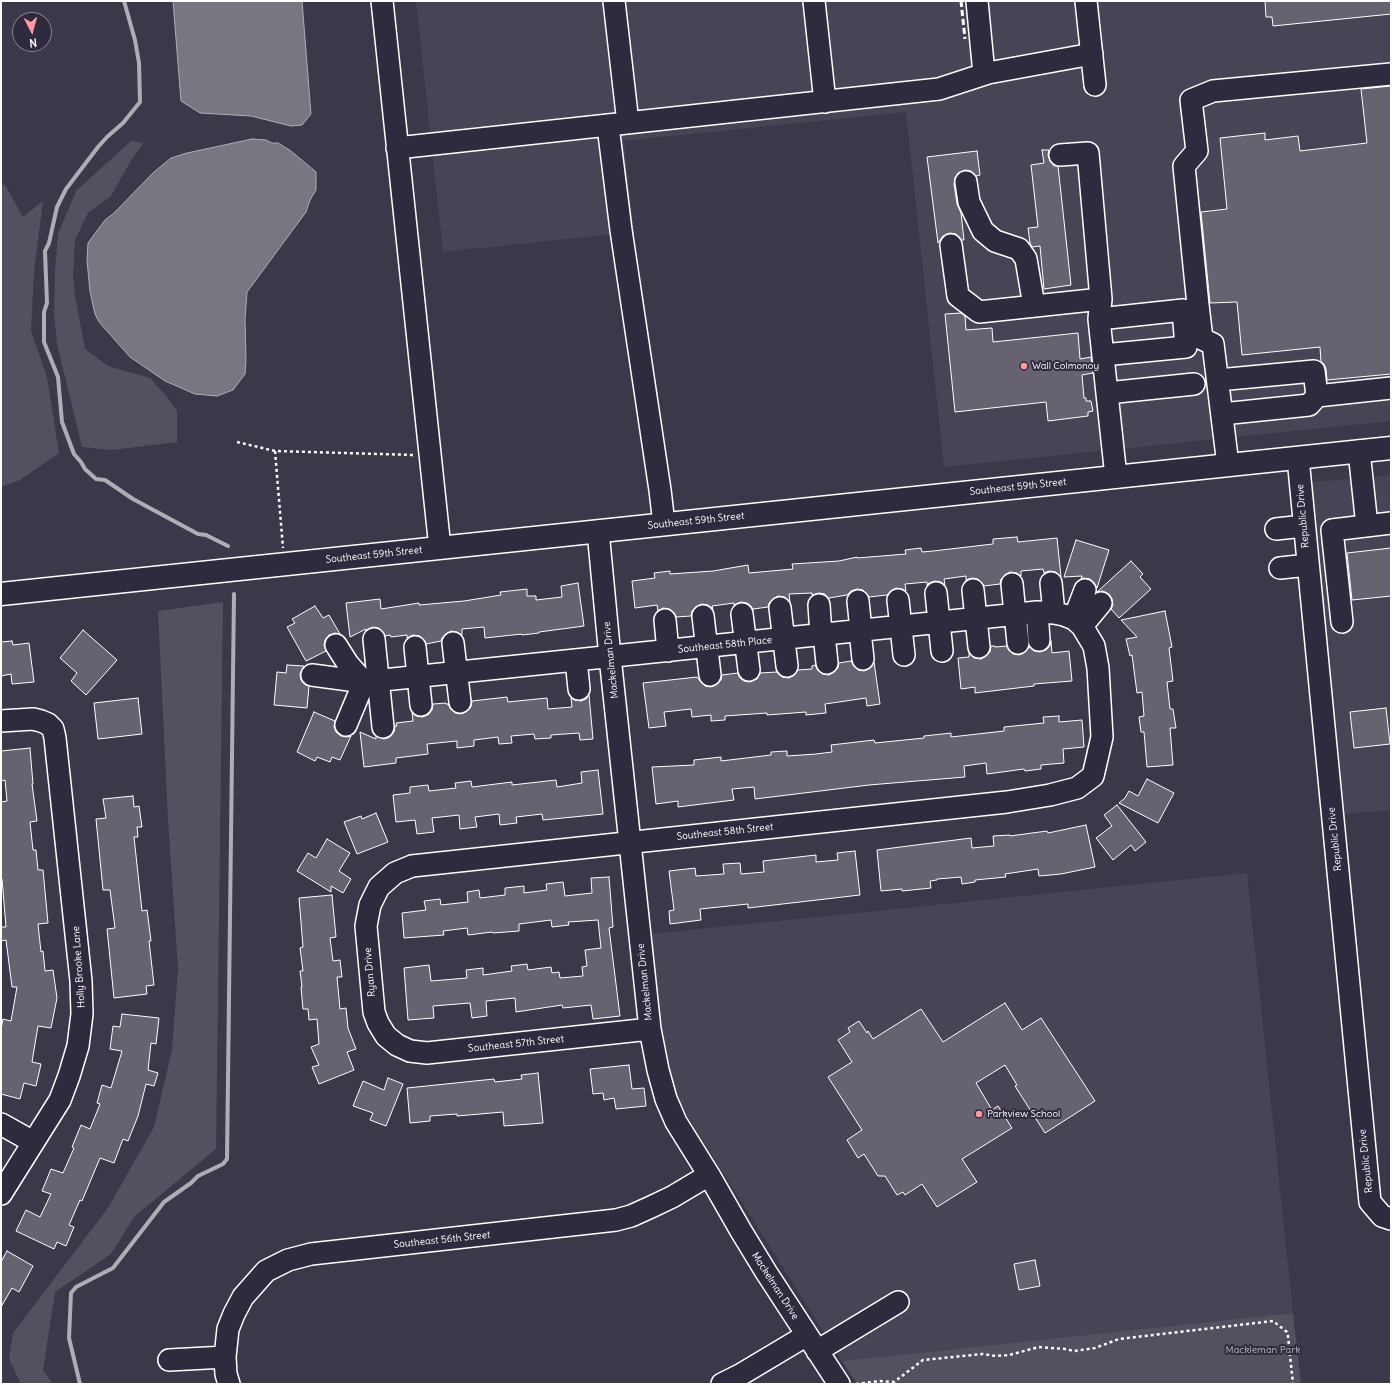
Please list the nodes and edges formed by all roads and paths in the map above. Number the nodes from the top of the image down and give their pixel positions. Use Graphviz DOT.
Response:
graph roads {
  1 [pos="382,1"];
  2 [pos="614,1"];
  3 [pos="814,1"];
  4 [pos="977,1"];
  5 [pos="1086,1"];
  6 [pos="1092,54"];
  7 [pos="984,74"];
  8 [pos="1391,74"];
  9 [pos="1095,85"];
  10 [pos="825,102"];
  11 [pos="618,124"];
  12 [pos="397,148"];
  13 [pos="1060,155"];
  14 [pos="966,182"];
  15 [pos="952,245"];
  16 [pos="1101,299"];
  17 [pos="1034,306"];
  18 [pos="1098,319"];
  19 [pos="1103,355"];
  20 [pos="1218,380"];
  21 [pos="1194,384"];
  22 [pos="1391,388"];
  23 [pos="1107,393"];
  24 [pos="1317,396"];
  25 [pos="1222,414"];
  26 [pos="237,442"];
  27 [pos="1391,448"];
  28 [pos="275,451"];
  29 [pos="1359,451"];
  30 [pos="430,455"];
  31 [pos="1298,458"];
  32 [pos="1228,465"];
  33 [pos="1116,477"];
  34 [pos="1391,523"];
  35 [pos="664,524"];
  36 [pos="1304,526"];
  37 [pos="1367,526"];
  38 [pos="1276,529"];
  39 [pos="598,531"];
  40 [pos="440,548"];
  41 [pos="284,564"];
  42 [pos="1308,565"];
  43 [pos="1280,568"];
  44 [pos="1051,583"];
  45 [pos="1012,584"];
  46 [pos="973,590"];
  47 [pos="1085,590"];
  48 [pos="936,593"];
  49 [pos="1,594"];
  50 [pos="898,600"];
  51 [pos="858,601"];
  52 [pos="1101,603"];
  53 [pos="818,605"];
  54 [pos="780,608"];
  55 [pos="1045,612"];
  56 [pos="742,614"];
  57 [pos="1015,614"];
  58 [pos="703,616"];
  59 [pos="976,618"];
  60 [pos="665,620"];
  61 [pos="939,622"];
  62 [pos="1342,622"];
  63 [pos="1078,623"];
  64 [pos="901,626"];
  65 [pos="860,630"];
  66 [pos="823,634"];
  67 [pos="374,639"];
  68 [pos="783,639"];
  69 [pos="1040,640"];
  70 [pos="453,643"];
  71 [pos="745,643"];
  72 [pos="1018,643"];
  73 [pos="336,645"];
  74 [pos="414,647"];
  75 [pos="706,647"];
  76 [pos="979,647"];
  77 [pos="668,651"];
  78 [pos="942,651"];
  79 [pos="904,655"];
  80 [pos="610,657"];
  81 [pos="863,659"];
  82 [pos="576,660"];
  83 [pos="827,663"];
  84 [pos="787,666"];
  85 [pos="749,670"];
  86 [pos="456,673"];
  87 [pos="312,675"];
  88 [pos="710,675"];
  89 [pos="418,676"];
  90 [pos="371,681"];
  91 [pos="579,689"];
  92 [pos="460,702"];
  93 [pos="421,705"];
  94 [pos="1,721"];
  95 [pos="346,725"];
  96 [pos="383,727"];
  97 [pos="630,842"];
  98 [pos="370,905"];
  99 [pos="650,1029"];
  100 [pos="386,1036"];
  101 [pos="1,1124"];
  102 [pos="33,1142"];
  103 [pos="709,1175"];
  104 [pos="1,1194"];
  105 [pos="1386,1217"];
  106 [pos="898,1302"];
  107 [pos="812,1343"];
  108 [pos="225,1357"];
  109 [pos="169,1360"];
  110 [pos="894,1383"];
  111 [pos="229,1384"];
  112 [pos="722,1384"];
  113 [pos="839,1384"];
  114 [pos="856,1384"];
  115 [pos="1293,1384"];
  1 -- 12 [label="street"];
  2 -- 11 [label="street"];
  3 -- 10 [label="street"];
  4 -- 7 [label="street"];
  5 -- 6 [label="street"];
  6 -- 7 [label="street"];
  6 -- 9 [label="street"];
  7 -- 10 [label="street"];
  8 -- 20 [label="street"];
  10 -- 11 [label="street"];
  11 -- 12 [label="street"];
  11 -- 35 [label="street"];
  12 -- 30 [label="street"];
  13 -- 16 [label="street"];
  14 -- 17 [label="street"];
  15 -- 17 [label="street"];
  16 -- 17 [label="street"];
  16 -- 18 [label="street"];
  18 -- 19 [label="street"];
  18 -- 19 [label="street"];
  19 -- 23 [label="street"];
  20 -- 24 [label="street"];
  20 -- 25 [label="street"];
  21 -- 23 [label="street"];
  22 -- 24 [label="street"];
  23 -- 33 [label="street"];
  24 -- 25 [label="street"];
  25 -- 32 [label="street"];
  26 -- 28 [label="path"];
  27 -- 29 [label="main road, Southeast 59th Street"];
  28 -- 30 [label="path"];
  28 -- 41 [label="path"];
  29 -- 31 [label="main road, Southeast 59th Street"];
  29 -- 37 [label="street"];
  30 -- 40 [label="street"];
  31 -- 32 [label="main road, Southeast 59th Street"];
  31 -- 36 [label="street, Republic Drive"];
  32 -- 33 [label="main road, Southeast 59th Street"];
  33 -- 35 [label="main road, Southeast 59th Street"];
  34 -- 37 [label="street"];
  35 -- 39 [label="main road, Southeast 59th Street"];
  36 -- 38 [label="street"];
  36 -- 42 [label="street, Republic Drive"];
  37 -- 62 [label="street"];
  39 -- 40 [label="main road, Southeast 59th Street"];
  39 -- 80 [label="street, Mackelman Drive"];
  40 -- 41 [label="main road, Southeast 59th Street"];
  41 -- 49 [label="main road, Southeast 59th Street"];
  42 -- 43 [label="street"];
  42 -- 105 [label="street, Republic Drive"];
  44 -- 55 [label="street"];
  45 -- 57 [label="street"];
  46 -- 59 [label="street"];
  47 -- 63 [label="street"];
  48 -- 61 [label="street"];
  50 -- 64 [label="street"];
  51 -- 65 [label="street"];
  52 -- 63 [label="street"];
  53 -- 66 [label="street"];
  54 -- 68 [label="street"];
  55 -- 57 [label="street, Southeast 58th Place"];
  55 -- 63 [label="street, Southeast 58th Place"];
  55 -- 69 [label="street"];
  56 -- 71 [label="street"];
  57 -- 59 [label="street, Southeast 58th Place"];
  57 -- 72 [label="street"];
  58 -- 75 [label="street"];
  59 -- 61 [label="street, Southeast 58th Place"];
  59 -- 76 [label="street"];
  60 -- 77 [label="street"];
  61 -- 64 [label="street, Southeast 58th Place"];
  61 -- 78 [label="street"];
  63 -- 97 [label="street, Southeast 58th Street"];
  64 -- 65 [label="street, Southeast 58th Place"];
  64 -- 79 [label="street"];
  65 -- 66 [label="street, Southeast 58th Place"];
  65 -- 81 [label="street"];
  66 -- 68 [label="street, Southeast 58th Place"];
  66 -- 83 [label="street"];
  67 -- 90 [label="street"];
  68 -- 71 [label="street, Southeast 58th Place"];
  68 -- 84 [label="street"];
  70 -- 86 [label="street"];
  71 -- 75 [label="street, Southeast 58th Place"];
  71 -- 85 [label="street"];
  73 -- 90 [label="street"];
  74 -- 89 [label="street"];
  75 -- 77 [label="street, Southeast 58th Place"];
  75 -- 88 [label="street"];
  77 -- 80 [label="street, Southeast 58th Place"];
  80 -- 82 [label="street, Southeast 58th Place"];
  80 -- 97 [label="street, Mackelman Drive"];
  82 -- 86 [label="street, Southeast 58th Place"];
  82 -- 91 [label="street"];
  86 -- 89 [label="street, Southeast 58th Place"];
  86 -- 92 [label="street"];
  87 -- 90 [label="street, Southeast 58th Place"];
  89 -- 90 [label="street, Southeast 58th Place"];
  89 -- 93 [label="street"];
  90 -- 95 [label="street"];
  90 -- 96 [label="street"];
  94 -- 102 [label="street, Holly Brooke Lane"];
  97 -- 98 [label="street, Southeast 58th Street"];
  97 -- 99 [label="street, Mackelman Drive"];
  98 -- 100 [label="street, Ryan Drive"];
  99 -- 100 [label="street, Southeast 57th Street"];
  99 -- 103 [label="street, Mackelman Drive"];
  101 -- 102 [label="street"];
  102 -- 104 [label="street, Holly Brooke Lane"];
  103 -- 107 [label="street, Mackelman Drive"];
  103 -- 108 [label="street, Southeast 56th Street"];
  106 -- 107 [label="street"];
  107 -- 112 [label="street"];
  107 -- 113 [label="street, Mackelman Drive"];
  108 -- 109 [label="street"];
  108 -- 111 [label="street"];
  110 -- 114 [label="path"];
  110 -- 115 [label="path"];
}
